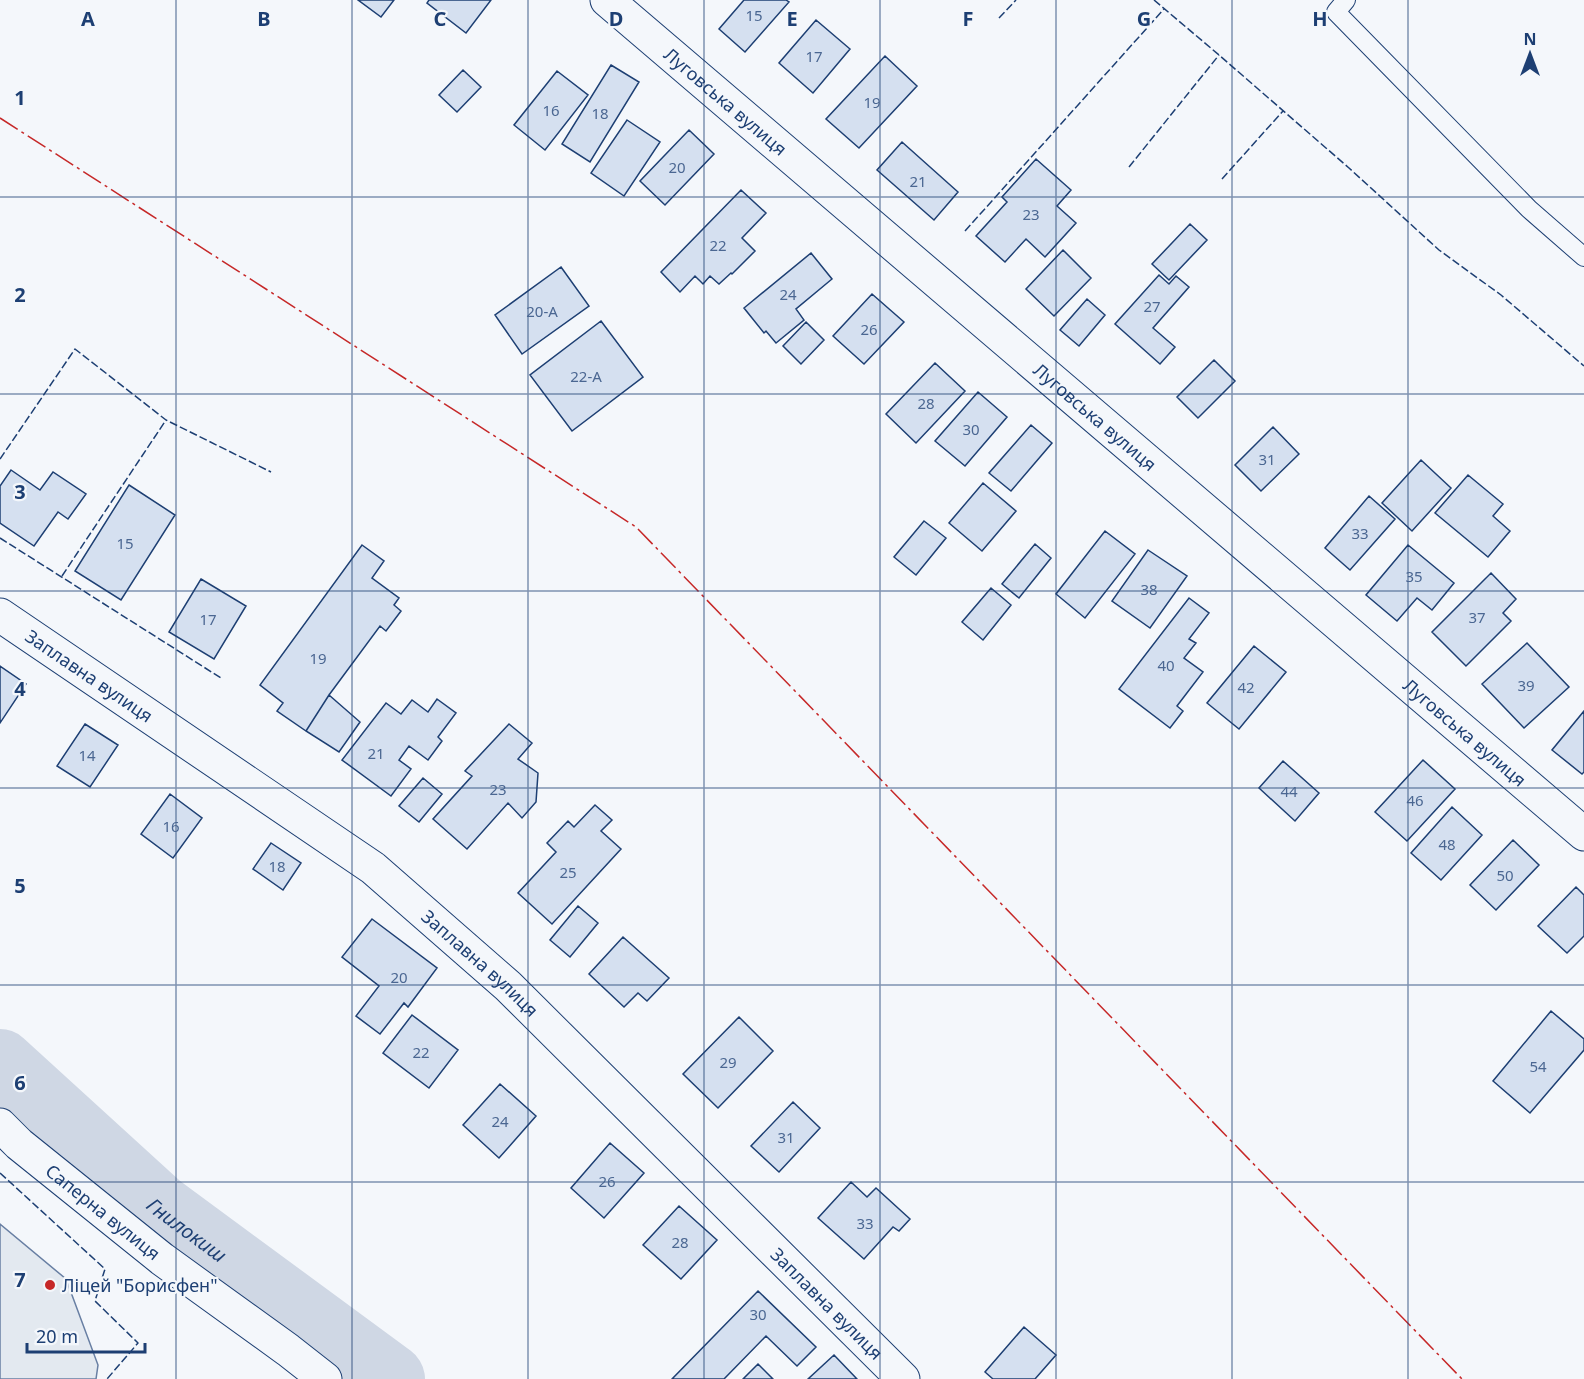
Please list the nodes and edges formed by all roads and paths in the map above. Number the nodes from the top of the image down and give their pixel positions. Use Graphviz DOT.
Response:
graph roads {
  1 [pos="607,0"];
  2 [pos="1346,0"];
  3 [pos="1584,257"];
  4 [pos="0,615"];
  5 [pos="1584,834"];
  6 [pos="0,1125"];
  7 [pos="325,1379"];
  8 [pos="903,1379"];
  1 -- 5 [label="street, Луговська вулиця"];
  2 -- 3 [label="lane"];
  4 -- 8 [label="street, Заплавна вулиця"];
  6 -- 7 [label="street, Саперна вулиця"];
}
